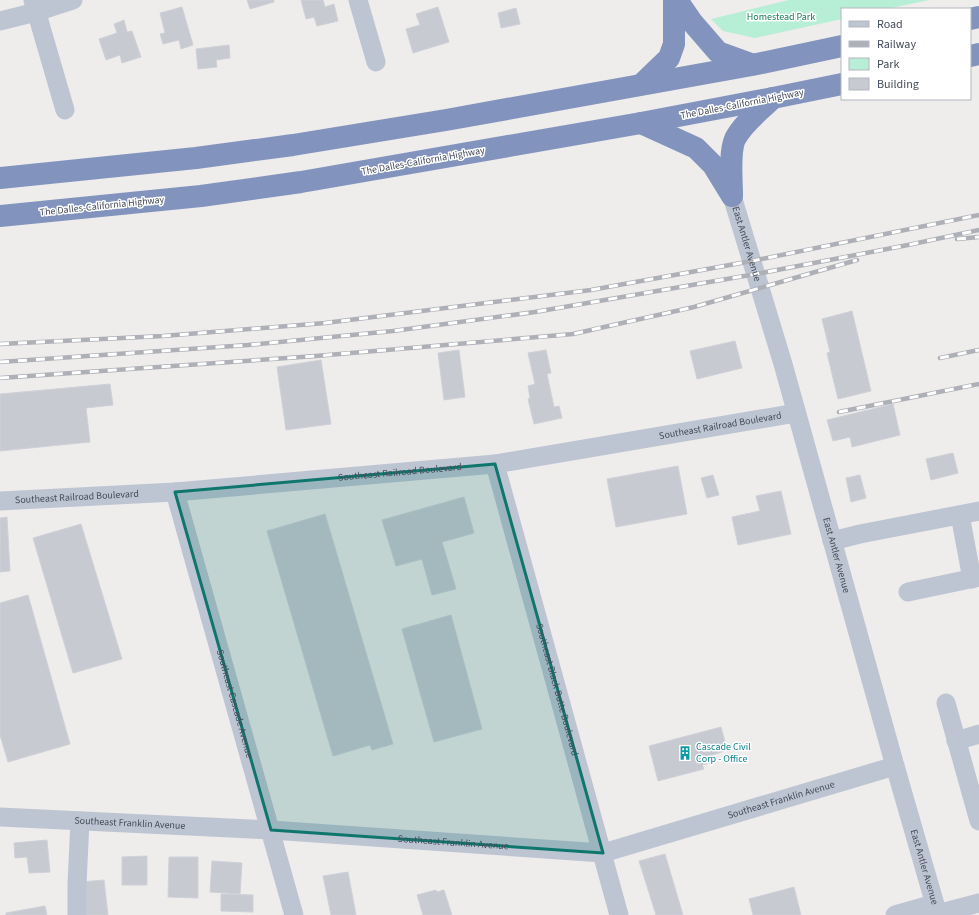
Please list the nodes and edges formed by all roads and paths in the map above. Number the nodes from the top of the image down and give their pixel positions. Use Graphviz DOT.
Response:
graph roads {
  1 [pos="73,0"];
  2 [pos="358,0"];
  3 [pos="674,0"];
  4 [pos="677,0"];
  5 [pos="35,6"];
  6 [pos="0,21"];
  7 [pos="841,46"];
  8 [pos="376,62"];
  9 [pos="752,65"];
  10 [pos="642,84"];
  11 [pos="841,84"];
  12 [pos="773,98"];
  13 [pos="65,110"];
  14 [pos="641,123"];
  15 [pos="0,178"];
  16 [pos="732,196"];
  17 [pos="0,216"];
  18 [pos="796,413"];
  19 [pos="495,464"];
  20 [pos="174,492"];
  21 [pos="0,501"];
  22 [pos="979,511"];
  23 [pos="960,515"];
  24 [pos="832,541"];
  25 [pos="976,578"];
  26 [pos="908,592"];
  27 [pos="946,703"];
  28 [pos="979,734"];
  29 [pos="956,741"];
  30 [pos="895,766"];
  31 [pos="0,817"];
  32 [pos="80,821"];
  33 [pos="979,821"];
  34 [pos="271,830"];
  35 [pos="603,853"];
  36 [pos="979,903"];
  37 [pos="936,911"];
  38 [pos="77,915"];
  39 [pos="294,915"];
  40 [pos="619,915"];
  41 [pos="895,915"];
  1 -- 5 [label="street"];
  2 -- 8 [label="street"];
  3 -- 10 [label="highway"];
  4 -- 9 [label="highway"];
  5 -- 6 [label="street"];
  5 -- 13 [label="street"];
  7 -- 9 [label="highway"];
  9 -- 10 [label="highway"];
  10 -- 15 [label="highway"];
  11 -- 12 [label="highway, The Dalles-California Highway"];
  12 -- 14 [label="highway, The Dalles-California Highway"];
  12 -- 16 [label="highway"];
  14 -- 16 [label="highway"];
  14 -- 17 [label="highway, The Dalles-California Highway"];
  16 -- 18 [label="street, East Antler Avenue"];
  18 -- 19 [label="street, Southeast Railroad Boulevard"];
  18 -- 24 [label="street, East Antler Avenue"];
  19 -- 20 [label="street, Southeast Railroad Boulevard"];
  19 -- 35 [label="street, Southeast Black Butte Boulevard"];
  20 -- 21 [label="street, Southeast Railroad Boulevard"];
  20 -- 34 [label="street, Southeast Cascade Avenue"];
  22 -- 23 [label="street"];
  23 -- 24 [label="street"];
  23 -- 25 [label="street"];
  24 -- 30 [label="street, East Antler Avenue"];
  25 -- 26 [label="street"];
  27 -- 29 [label="street"];
  28 -- 29 [label="street"];
  29 -- 33 [label="street"];
  30 -- 35 [label="street, Southeast Franklin Avenue"];
  30 -- 37 [label="street, East Antler Avenue"];
  31 -- 32 [label="street, Southeast Franklin Avenue"];
  32 -- 34 [label="street, Southeast Franklin Avenue"];
  32 -- 38 [label="street"];
  34 -- 35 [label="street, Southeast Franklin Avenue"];
  34 -- 39 [label="street, Southeast Cascade Avenue"];
  35 -- 40 [label="street, Southeast Black Butte Boulevard"];
  36 -- 37 [label="street"];
  37 -- 41 [label="street"];
}
